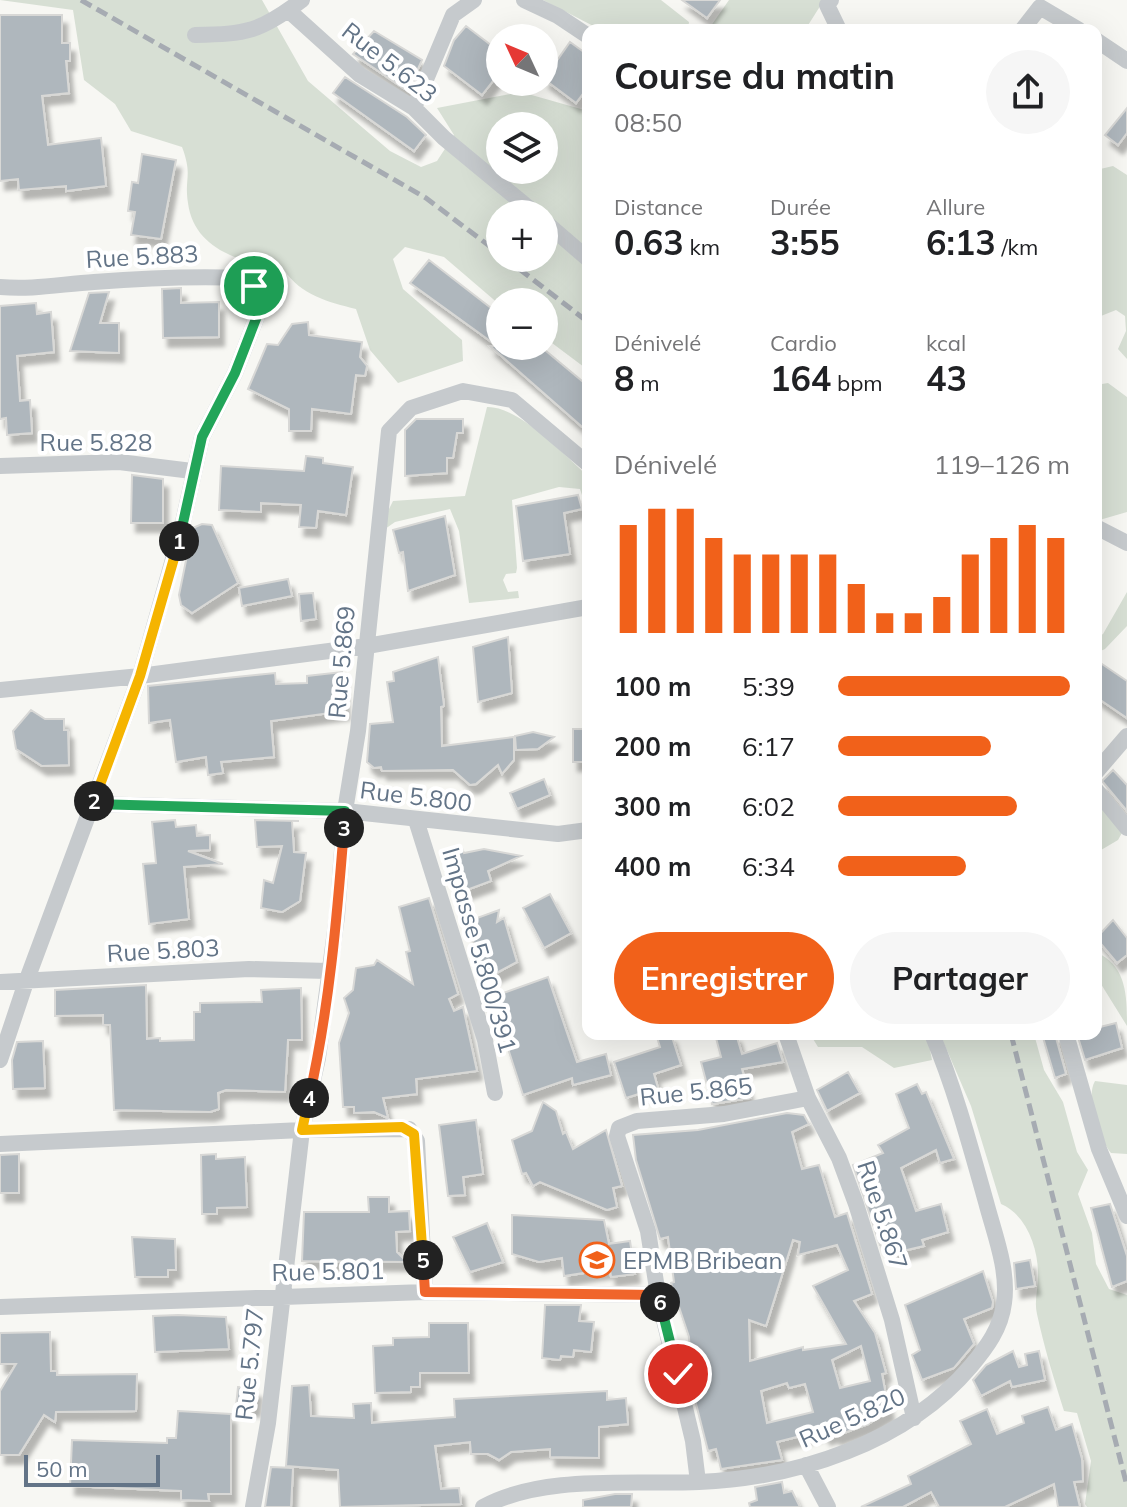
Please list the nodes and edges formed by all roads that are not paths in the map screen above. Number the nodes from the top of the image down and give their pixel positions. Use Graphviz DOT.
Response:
graph roads {
  1 [pos="474,0"];
  2 [pos="524,0"];
  3 [pos="831,0"];
  4 [pos="1043,4"];
  5 [pos="295,5"];
  6 [pos="836,24"];
  7 [pos="1027,24"];
  8 [pos="1071,24"];
  9 [pos="582,32"];
  10 [pos="195,35"];
  11 [pos="1102,44"];
  12 [pos="1127,61"];
  13 [pos="414,108"];
  14 [pos="519,200"];
  15 [pos="558,233"];
  16 [pos="582,254"];
  17 [pos="0,287"];
  18 [pos="582,459"];
  19 [pos="0,466"];
  20 [pos="192,471"];
  21 [pos="1102,530"];
  22 [pos="1127,543"];
  23 [pos="582,608"];
  24 [pos="367,646"];
  25 [pos="140,676"];
  26 [pos="0,690"];
  27 [pos="1127,736"];
  28 [pos="1102,765"];
  29 [pos="1102,797"];
  30 [pos="93,804"];
  31 [pos="345,811"];
  32 [pos="416,820"];
  33 [pos="1127,828"];
  34 [pos="582,831"];
  35 [pos="329,971"];
  36 [pos="0,982"];
  37 [pos="26,982"];
  38 [pos="788,1040"];
  39 [pos="934,1040"];
  40 [pos="1068,1040"];
  41 [pos="0,1060"];
  42 [pos="495,1093"];
  43 [pos="808,1098"];
  44 [pos="302,1130"];
  45 [pos="0,1144"];
  46 [pos="1127,1216"];
  47 [pos="425,1292"];
  48 [pos="658,1295"];
  49 [pos="281,1296"];
  50 [pos="0,1307"];
  51 [pos="914,1418"];
  52 [pos="806,1465"];
  53 [pos="698,1482"];
  54 [pos="253,1507"];
  55 [pos="483,1507"];
  56 [pos="828,1507"];
  1 -- 13 [label="street"];
  2 -- 9 [label="street"];
  3 -- 6 [label="street"];
  4 -- 7 [label="street"];
  4 -- 8 [label="street"];
  5 -- 10 [label="street"];
  5 -- 13 [label="street, Rue 5.623"];
  11 -- 12 [label="street"];
  13 -- 14 [label="street, Rue 5.623"];
  15 -- 16 [label="street"];
  17 -- 20 [label="street, Rue 5.883"];
  18 -- 24 [label="street, Rue 5.869"];
  19 -- 20 [label="street, Rue 5.828"];
  20 -- 25 [label="street, Rue 5.883"];
  21 -- 22 [label="street"];
  23 -- 24 [label="street"];
  24 -- 25 [label="street"];
  24 -- 31 [label="street, Rue 5.869"];
  25 -- 26 [label="street"];
  25 -- 30 [label="street, Rue 5.883"];
  27 -- 28 [label="street"];
  29 -- 33 [label="street"];
  30 -- 31 [label="street, Rue 5.800"];
  30 -- 37 [label="street, Rue 5.883"];
  31 -- 32 [label="street, Rue 5.800"];
  31 -- 35 [label="street, Rue 5.869"];
  32 -- 34 [label="street, Rue 5.800"];
  32 -- 42 [label="street, Impasse 5.800/391"];
  35 -- 37 [label="street, Rue 5.803"];
  35 -- 44 [label="street, Rue 5.869"];
  36 -- 37 [label="street, Rue 5.803"];
  37 -- 41 [label="street, Rue 5.883"];
  38 -- 43 [label="street, Rue 5.867"];
  39 -- 51 [label="street, Rue 5.820"];
  40 -- 46 [label="street"];
  43 -- 48 [label="street, Rue 5.865"];
  43 -- 51 [label="street, Rue 5.867"];
  44 -- 45 [label="street"];
  44 -- 47 [label="street"];
  44 -- 49 [label="street, Rue 5.797"];
  47 -- 48 [label="street, Rue 5.801"];
  47 -- 49 [label="street, Rue 5.801"];
  48 -- 53 [label="street, Rue 5.865"];
  49 -- 50 [label="street, Rue 5.801"];
  49 -- 54 [label="street, Rue 5.797"];
  51 -- 52 [label="street, Rue 5.820"];
  52 -- 53 [label="street, Rue 5.820"];
  52 -- 56 [label="street"];
  53 -- 55 [label="street, Rue 5.820"];
}
